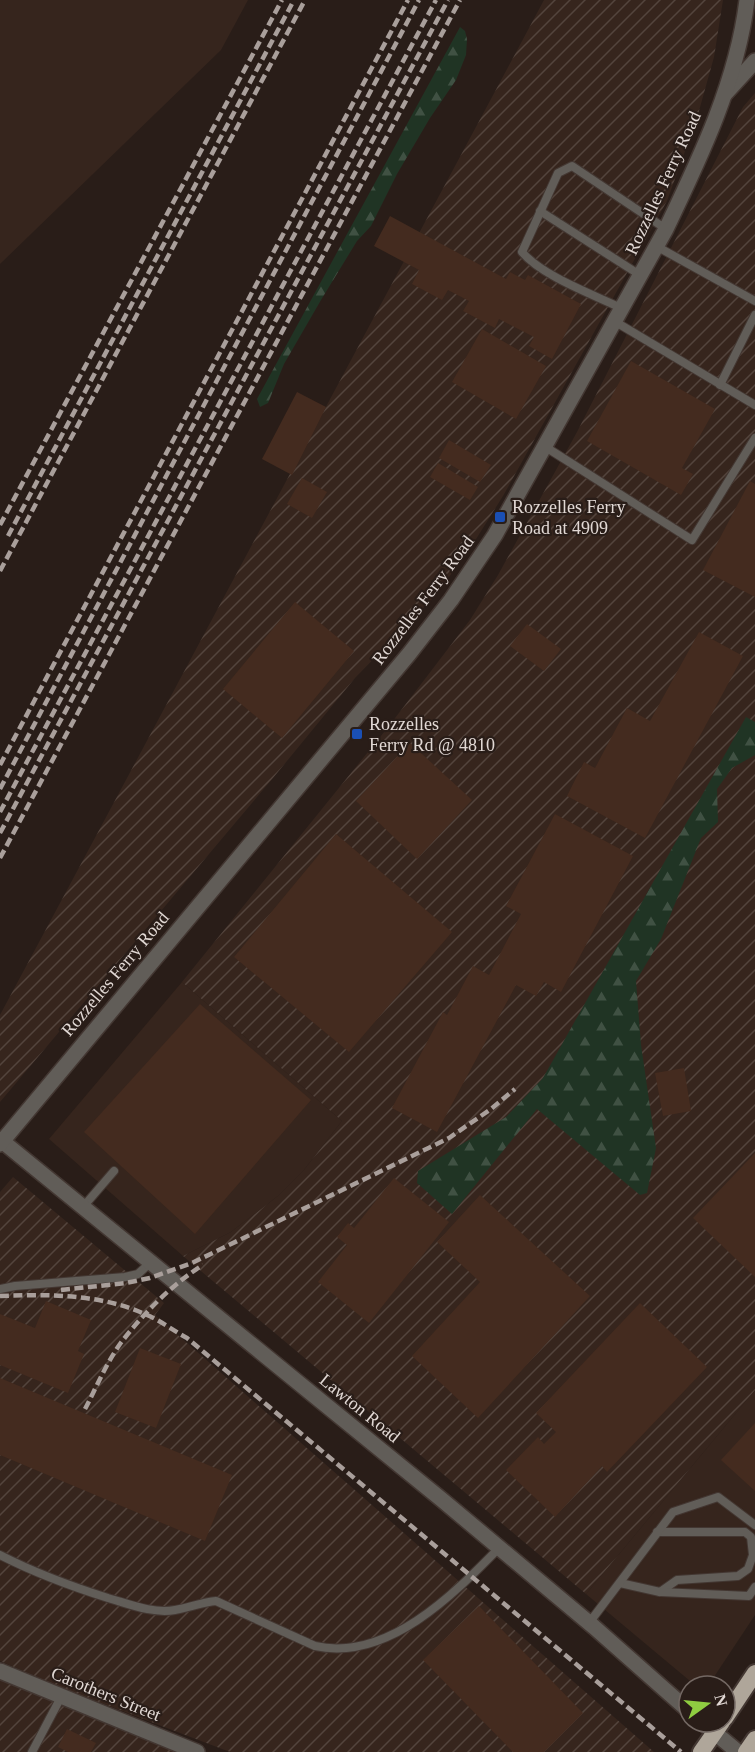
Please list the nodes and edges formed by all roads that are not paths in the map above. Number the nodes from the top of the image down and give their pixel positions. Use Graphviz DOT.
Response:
graph roads {
  1 [pos="747,0"];
  2 [pos="755,61"];
  3 [pos="725,94"];
  4 [pos="540,211"];
  5 [pos="666,229"];
  6 [pos="656,246"];
  7 [pos="640,274"];
  8 [pos="755,301"];
  9 [pos="617,315"];
  10 [pos="755,315"];
  11 [pos="720,385"];
  12 [pos="755,405"];
  13 [pos="755,438"];
  14 [pos="544,446"];
  15 [pos="1,1142"];
  16 [pos="114,1171"];
  17 [pos="83,1207"];
  18 [pos="151,1262"];
  19 [pos="0,1289"];
  20 [pos="755,1525"];
  21 [pos="657,1532"];
  22 [pos="499,1548"];
  23 [pos="0,1555"];
  24 [pos="620,1583"];
  25 [pos="755,1587"];
  26 [pos="660,1592"];
  27 [pos="589,1623"];
  28 [pos="0,1671"];
  29 [pos="755,1673"];
  30 [pos="61,1697"];
  31 [pos="677,1700"];
  32 [pos="737,1700"];
  33 [pos="714,1734"];
  34 [pos="723,1734"];
  35 [pos="755,1739"];
  36 [pos="32,1752"];
  37 [pos="197,1752"];
  38 [pos="702,1752"];
  39 [pos="738,1752"];
  40 [pos="746,1752"];
  1 -- 3 [label="street, Rozzelles Ferry Road"];
  2 -- 3 [label="street"];
  3 -- 5 [label="street, Rozzelles Ferry Road"];
  4 -- 5 [label="lane"];
  4 -- 7 [label="lane"];
  4 -- 9 [label="lane"];
  5 -- 6 [label="street, Rozzelles Ferry Road"];
  6 -- 7 [label="street, Rozzelles Ferry Road"];
  6 -- 8 [label="lane"];
  7 -- 9 [label="street, Rozzelles Ferry Road"];
  9 -- 11 [label="lane"];
  9 -- 14 [label="street, Rozzelles Ferry Road"];
  10 -- 11 [label="lane"];
  11 -- 12 [label="lane"];
  13 -- 14 [label="lane"];
  14 -- 15 [label="street, Rozzelles Ferry Road"];
  15 -- 17 [label="street, Lawton Road"];
  16 -- 17 [label="lane"];
  17 -- 18 [label="street, Lawton Road"];
  18 -- 19 [label="lane"];
  18 -- 22 [label="street, Lawton Road"];
  20 -- 21 [label="lane"];
  21 -- 24 [label="lane"];
  21 -- 26 [label="lane"];
  22 -- 23 [label="lane"];
  22 -- 27 [label="street, Lawton Road"];
  24 -- 26 [label="lane"];
  24 -- 27 [label="lane"];
  25 -- 26 [label="lane"];
  27 -- 31 [label="street, Lawton Road"];
  28 -- 30 [label="street, Carothers Street"];
  29 -- 32 [label="highway"];
  30 -- 36 [label="lane"];
  30 -- 37 [label="street, Carothers Street"];
  33 -- 38 [label="highway"];
  34 -- 39 [label="street"];
  35 -- 40 [label="highway"];
}
